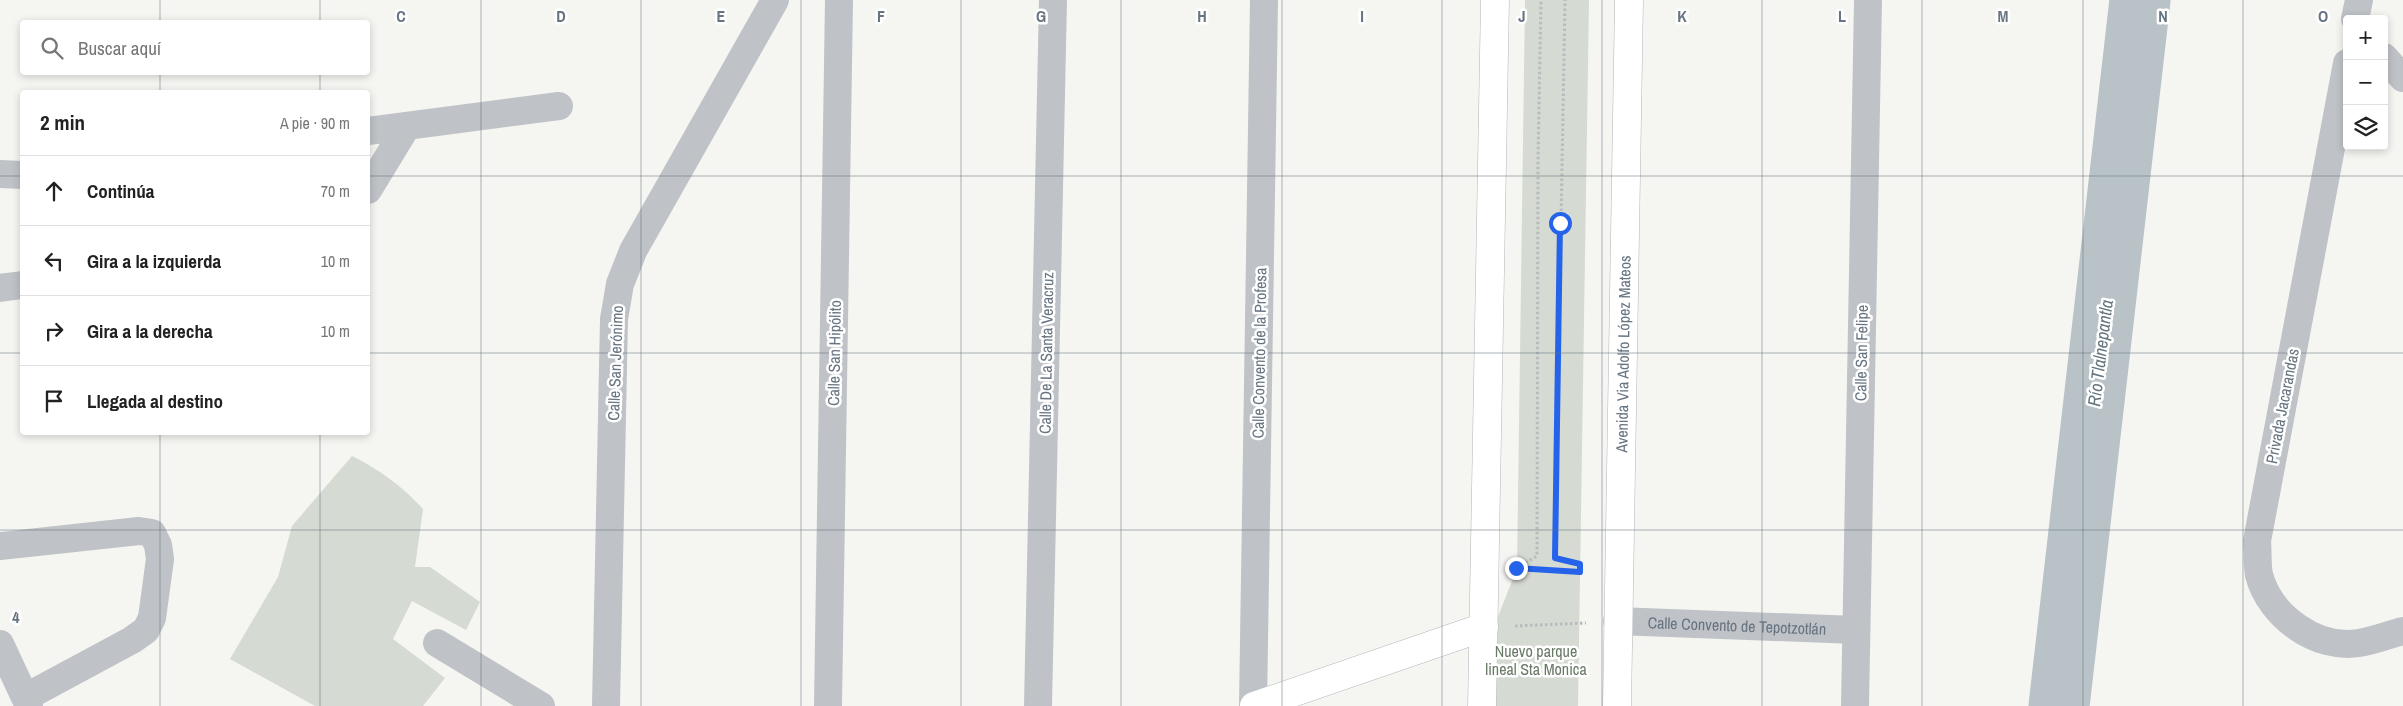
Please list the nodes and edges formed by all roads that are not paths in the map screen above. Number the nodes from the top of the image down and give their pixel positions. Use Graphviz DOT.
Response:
graph roads {
  1 [pos="775,0"];
  2 [pos="839,0"];
  3 [pos="1053,0"];
  4 [pos="1264,0"];
  5 [pos="1496,0"];
  6 [pos="1629,0"];
  7 [pos="1868,0"];
  8 [pos="2359,0"];
  9 [pos="2356,15"];
  10 [pos="2387,60"];
  11 [pos="2403,78"];
  12 [pos="2343,85"];
  13 [pos="559,106"];
  14 [pos="407,126"];
  15 [pos="370,131"];
  16 [pos="0,174"];
  17 [pos="20,175"];
  18 [pos="370,187"];
  19 [pos="20,285"];
  20 [pos="0,288"];
  21 [pos="0,546"];
  22 [pos="1617,621"];
  23 [pos="1484,627"];
  24 [pos="1856,630"];
  25 [pos="2403,631"];
  26 [pos="437,643"];
  27 [pos="0,644"];
  28 [pos="28,701"];
  29 [pos="541,706"];
  30 [pos="606,706"];
  31 [pos="828,706"];
  32 [pos="1038,706"];
  33 [pos="1254,706"];
  34 [pos="1482,706"];
  35 [pos="1617,706"];
  36 [pos="1855,706"];
  1 -- 30 [label="street, Calle San Jerónimo"];
  2 -- 31 [label="street, Calle San Hipólito"];
  3 -- 32 [label="street, Calle De La Santa Veracruz"];
  4 -- 33 [label="street, Calle Convento de la Profesa"];
  5 -- 23 [label="main road"];
  6 -- 22 [label="main road, Avenida Via Adolfo López Mateos"];
  7 -- 24 [label="street, Calle San Felipe"];
  8 -- 9 [label="street"];
  10 -- 11 [label="street"];
  12 -- 25 [label="street, Privada Jacarandas"];
  13 -- 14 [label="street"];
  14 -- 15 [label="street"];
  14 -- 18 [label="street"];
  16 -- 17 [label="street"];
  19 -- 20 [label="street"];
  21 -- 28 [label="street"];
  22 -- 24 [label="street, Calle Convento de Tepotzotlán"];
  22 -- 35 [label="main road, Avenida Via Adolfo López Mateos"];
  23 -- 33 [label="main road"];
  23 -- 34 [label="main road"];
  24 -- 36 [label="street, Calle San Felipe"];
  26 -- 29 [label="street"];
  27 -- 28 [label="street"];
}
